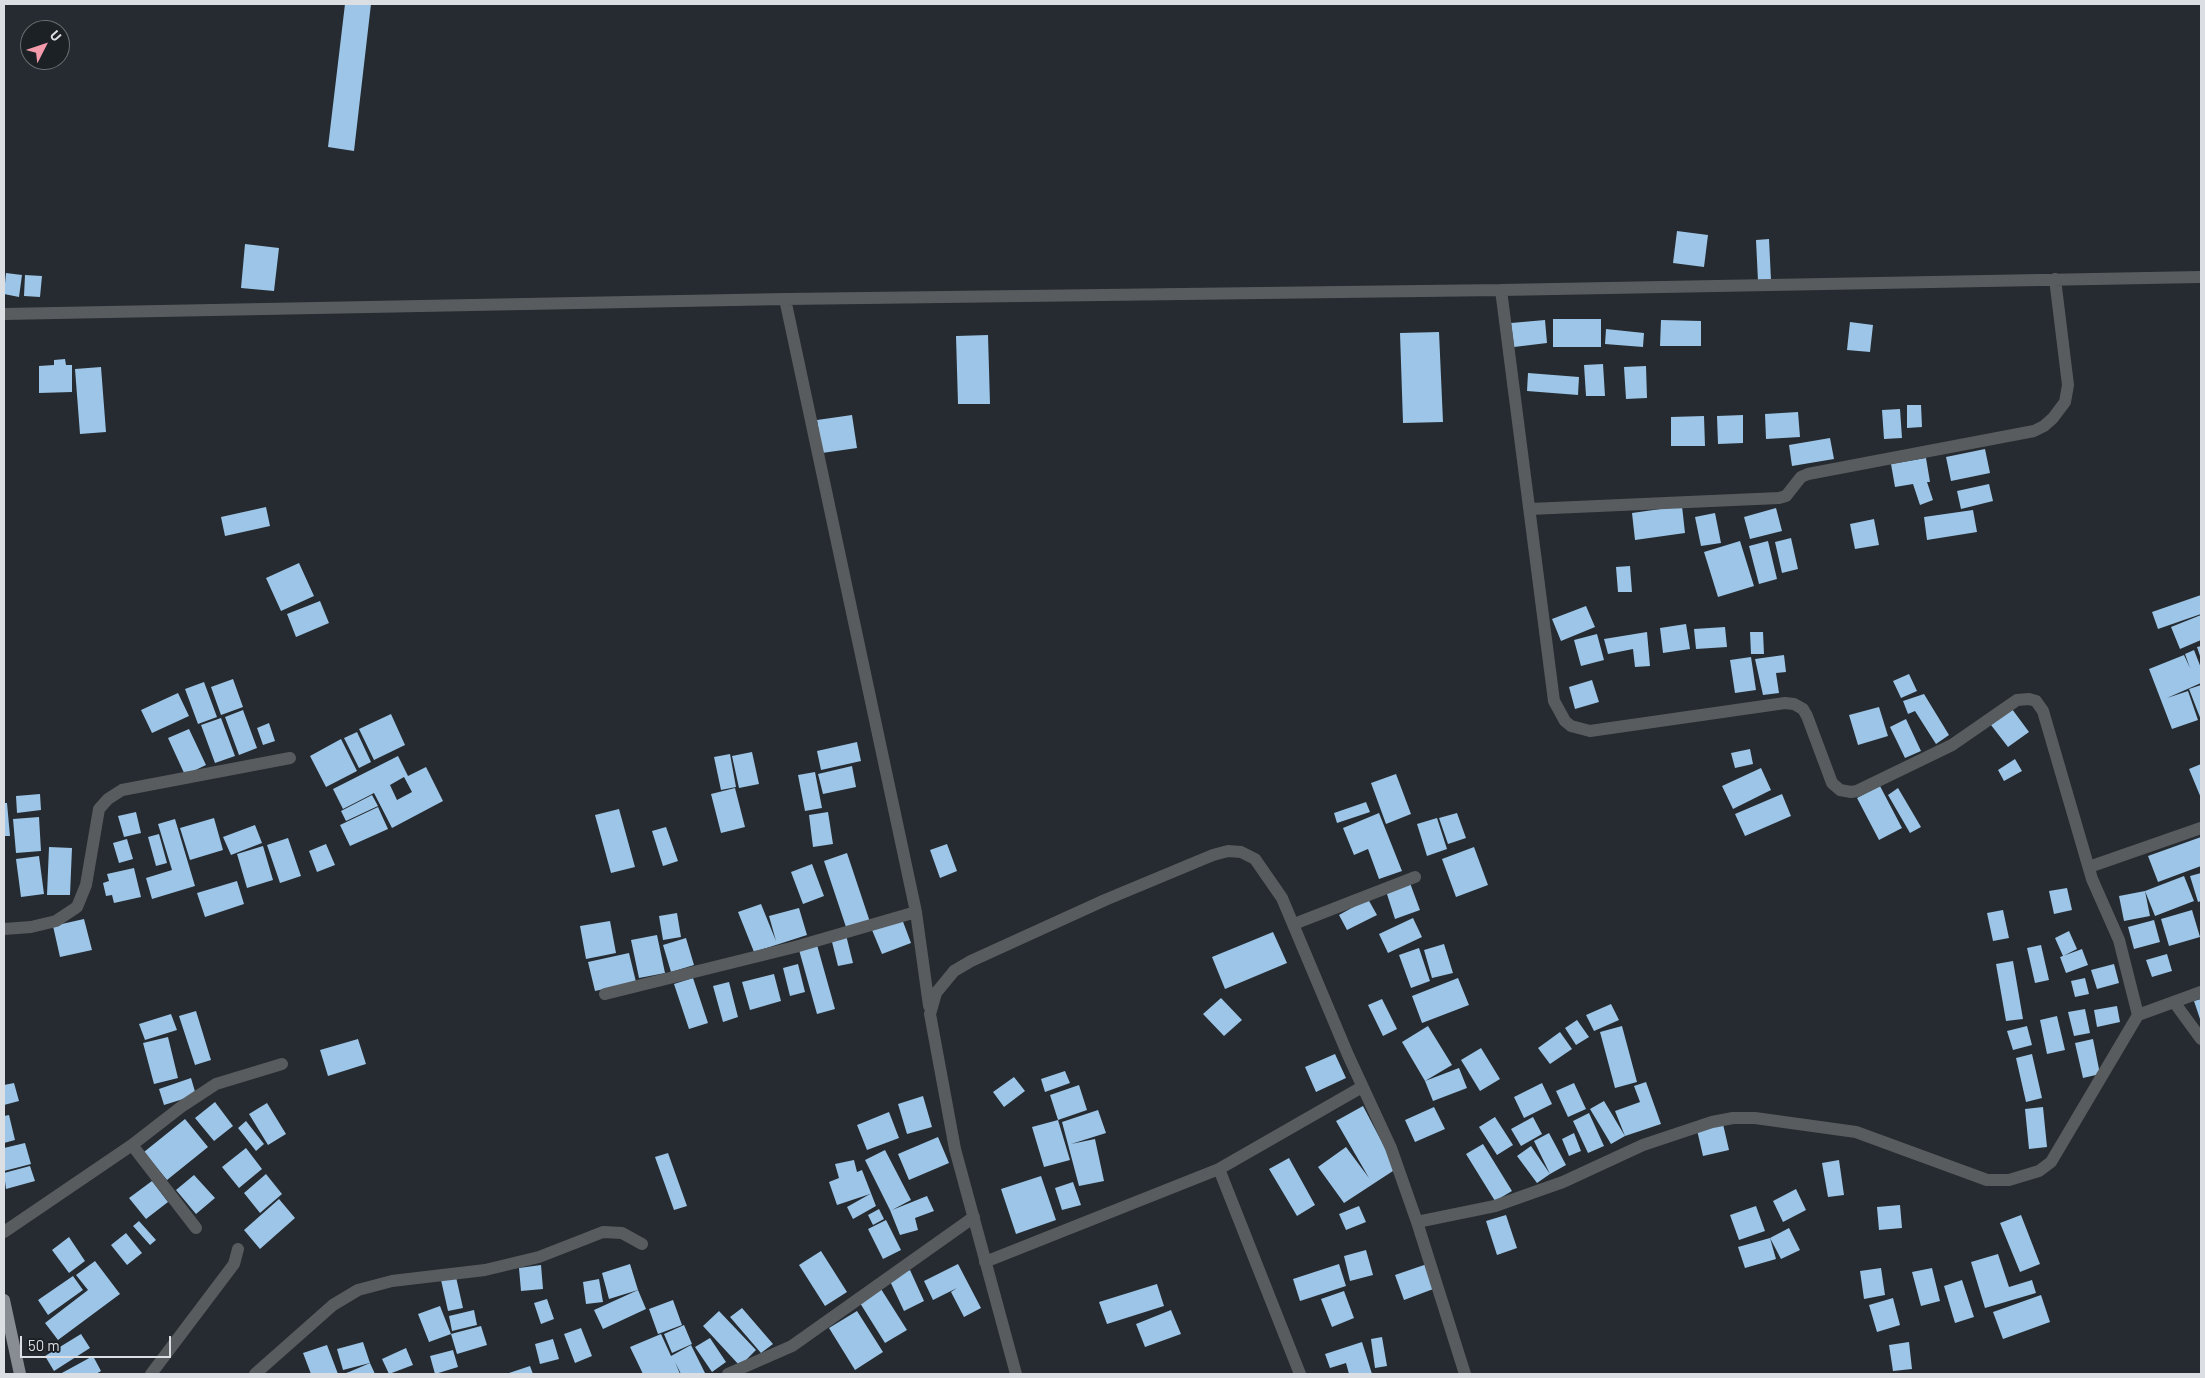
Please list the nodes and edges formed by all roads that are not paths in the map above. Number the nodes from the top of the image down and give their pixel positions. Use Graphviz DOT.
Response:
graph roads {
  1 [pos="2201,277"];
  2 [pos="2055,279"];
  3 [pos="1501,290"];
  4 [pos="785,299"];
  5 [pos="4,314"];
  6 [pos="1530,509"];
  7 [pos="290,758"];
  8 [pos="2201,828"];
  9 [pos="2089,867"];
  10 [pos="1415,877"];
  11 [pos="916,912"];
  12 [pos="1294,924"];
  13 [pos="4,929"];
  14 [pos="2201,992"];
  15 [pos="604,994"];
  16 [pos="2174,1002"];
  17 [pos="930,1014"];
  18 [pos="2138,1015"];
  19 [pos="2201,1039"];
  20 [pos="282,1064"];
  21 [pos="1362,1087"];
  22 [pos="132,1145"];
  23 [pos="1219,1169"];
  24 [pos="974,1217"];
  25 [pos="1417,1222"];
  26 [pos="196,1228"];
  27 [pos="4,1232"];
  28 [pos="642,1244"];
  29 [pos="238,1249"];
  30 [pos="985,1262"];
  31 [pos="4,1300"];
  32 [pos="20,1374"];
  33 [pos="151,1374"];
  34 [pos="255,1374"];
  35 [pos="728,1374"];
  36 [pos="1016,1374"];
  37 [pos="1300,1374"];
  38 [pos="1465,1374"];
  1 -- 2 [label="street"];
  2 -- 3 [label="street"];
  2 -- 6 [label="street"];
  3 -- 4 [label="street"];
  3 -- 6 [label="street"];
  4 -- 5 [label="street"];
  4 -- 11 [label="street"];
  6 -- 9 [label="street"];
  7 -- 13 [label="street"];
  8 -- 9 [label="street"];
  9 -- 18 [label="street"];
  10 -- 12 [label="street"];
  11 -- 15 [label="street"];
  11 -- 17 [label="street"];
  12 -- 17 [label="street"];
  12 -- 21 [label="street"];
  14 -- 16 [label="street"];
  16 -- 18 [label="street"];
  16 -- 19 [label="street"];
  17 -- 24 [label="street"];
  18 -- 25 [label="street"];
  20 -- 22 [label="street"];
  21 -- 23 [label="street"];
  21 -- 25 [label="street"];
  22 -- 26 [label="street"];
  22 -- 27 [label="street"];
  23 -- 30 [label="street"];
  23 -- 37 [label="street"];
  24 -- 30 [label="street"];
  24 -- 35 [label="street"];
  25 -- 38 [label="street"];
  28 -- 34 [label="street"];
  29 -- 33 [label="street"];
  30 -- 36 [label="street"];
  31 -- 32 [label="main road"];
}
